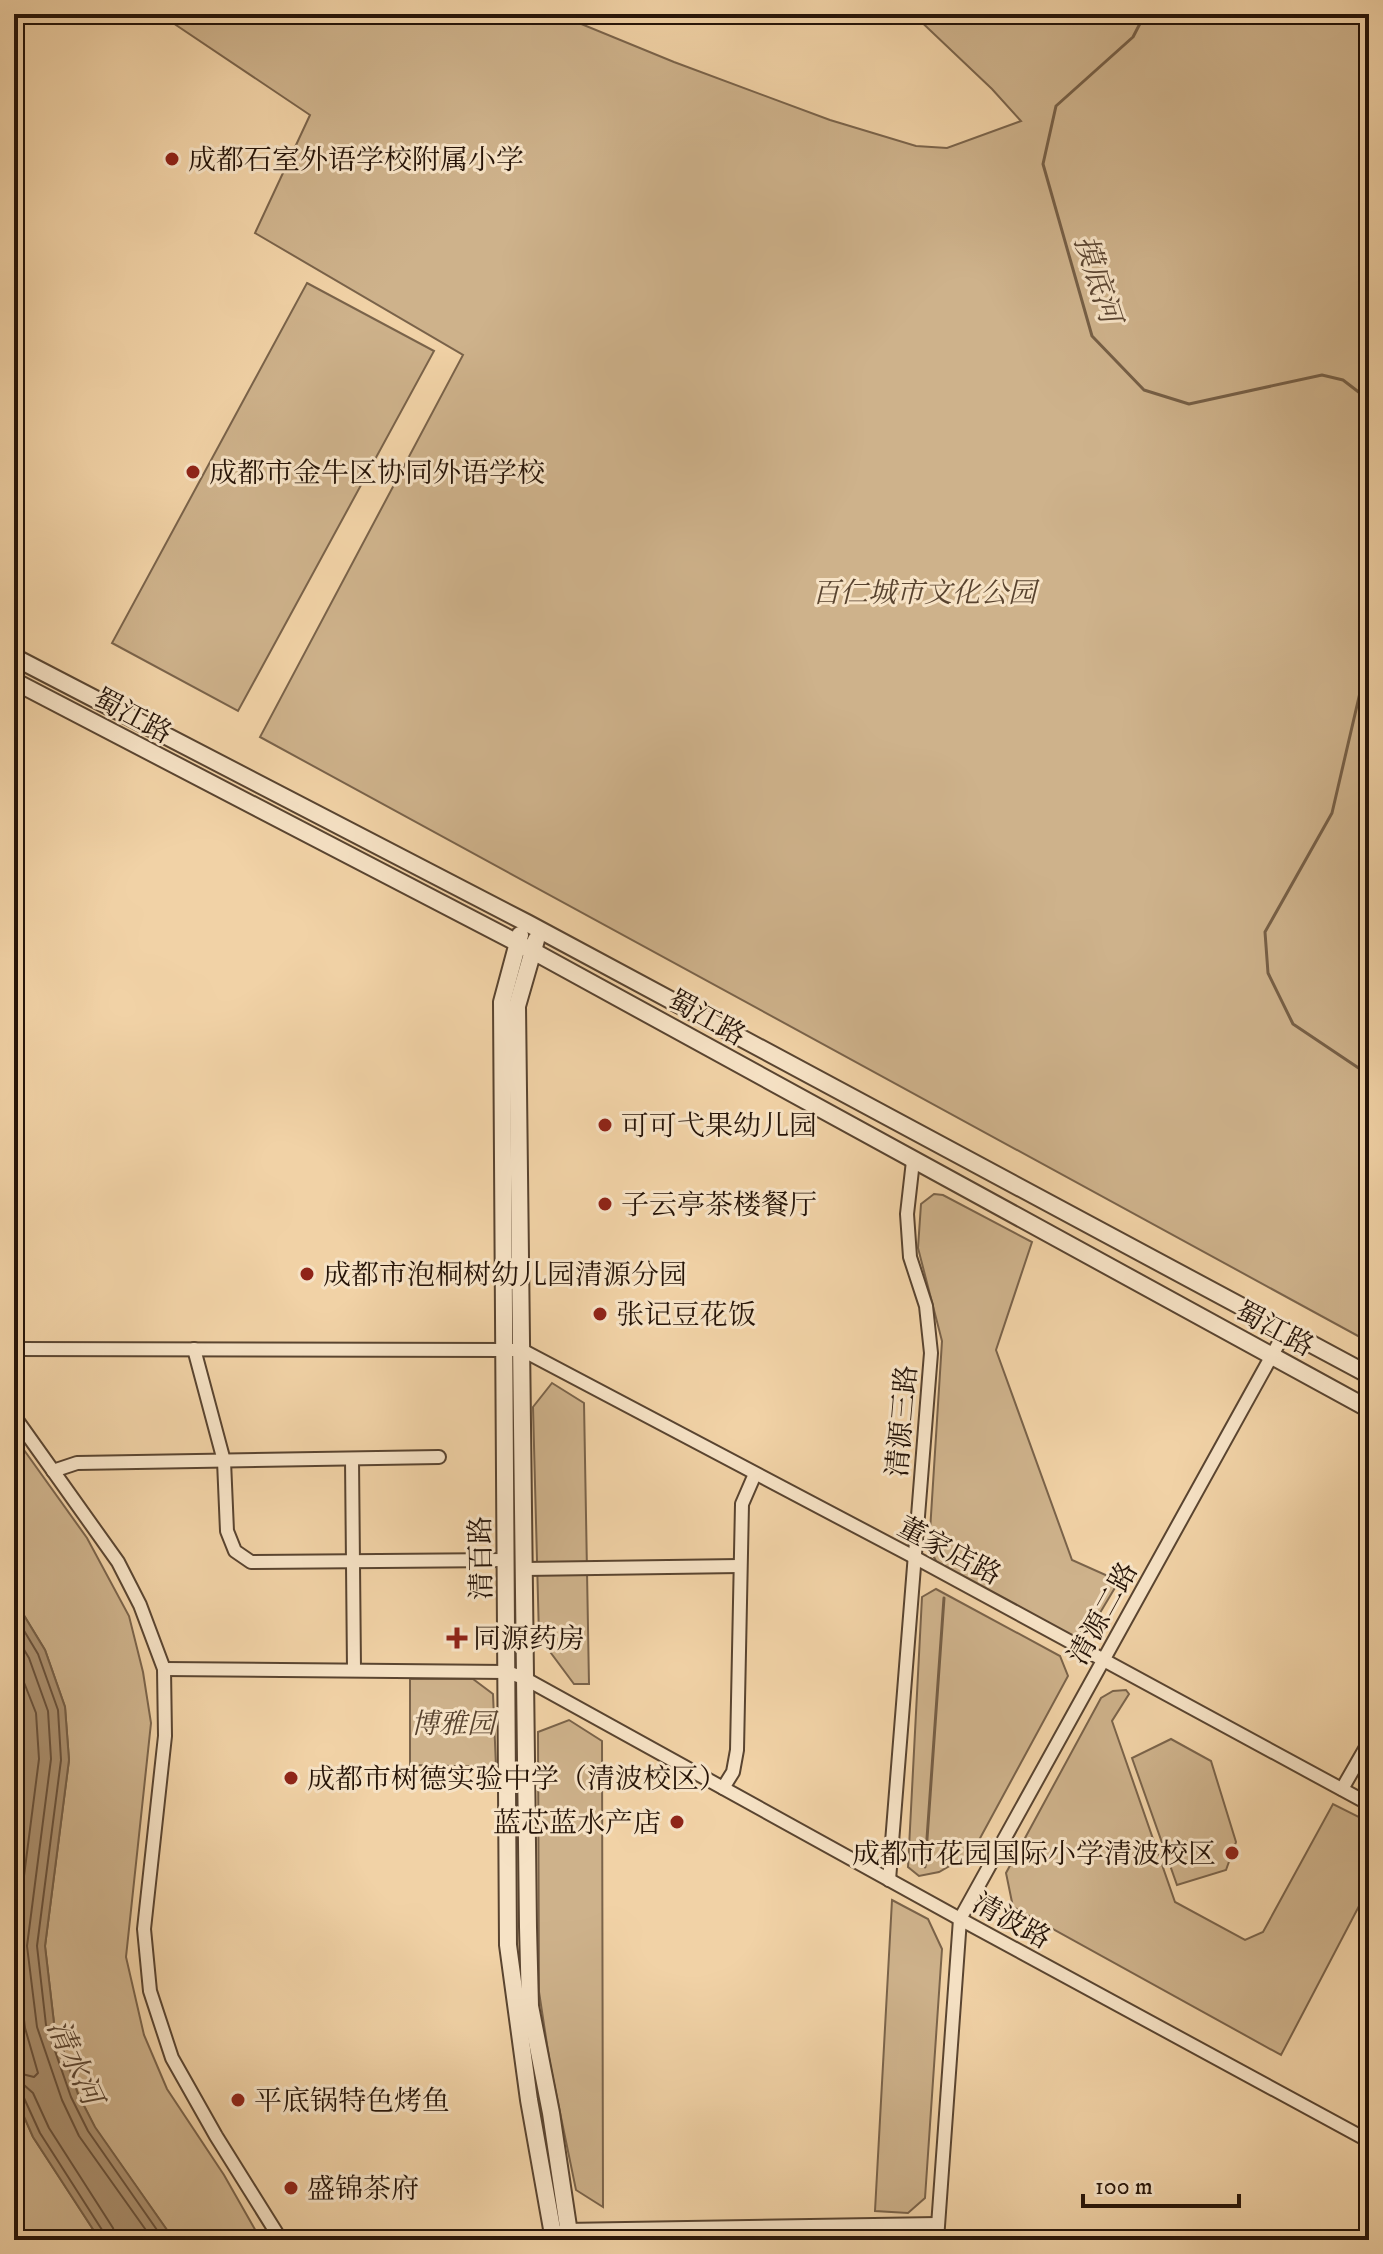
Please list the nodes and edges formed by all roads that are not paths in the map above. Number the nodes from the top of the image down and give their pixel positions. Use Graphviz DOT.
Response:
graph roads {
  1 [pos="14,657"];
  2 [pos="14,681"];
  3 [pos="533,927"];
  4 [pos="524,946"];
  5 [pos="913,1161"];
  6 [pos="1286,1330"];
  7 [pos="14,1349"];
  8 [pos="194,1349"];
  9 [pos="504,1350"];
  10 [pos="522,1350"];
  11 [pos="1271,1356"];
  12 [pos="1369,1375"];
  13 [pos="1369,1409"];
  14 [pos="14,1416"];
  15 [pos="439,1457"];
  16 [pos="352,1459"];
  17 [pos="224,1461"];
  18 [pos="53,1471"];
  19 [pos="755,1474"];
  20 [pos="914,1557"];
  21 [pos="505,1560"];
  22 [pos="352,1561"];
  23 [pos="740,1566"];
  24 [pos="524,1569"];
  25 [pos="1103,1660"];
  26 [pos="164,1669"];
  27 [pos="354,1669"];
  28 [pos="507,1672"];
  29 [pos="524,1678"];
  30 [pos="1369,1742"];
  31 [pos="723,1788"];
  32 [pos="1342,1789"];
  33 [pos="1369,1804"];
  34 [pos="889,1880"];
  35 [pos="960,1919"];
  36 [pos="1369,2141"];
  37 [pos="938,2224"];
  38 [pos="561,2235"];
  39 [pos="281,2240"];
  40 [pos="937,2240"];
  1 -- 3 [label="street, 蜀江路"];
  2 -- 4 [label="street, 蜀江路"];
  3 -- 4 [label="street, 清百路"];
  3 -- 6 [label="street, 蜀江路"];
  4 -- 5 [label="street, 蜀江路"];
  4 -- 9 [label="street, 清百路"];
  4 -- 10 [label="street, 清百路"];
  5 -- 11 [label="street, 蜀江路"];
  5 -- 20 [label="street, 清源三路"];
  6 -- 11 [label="street, 清源二路"];
  6 -- 12 [label="street, 蜀江路"];
  7 -- 8 [label="street, 董家店路"];
  8 -- 9 [label="street, 董家店路"];
  8 -- 17 [label="street"];
  9 -- 10 [label="street, 董家店路"];
  9 -- 21 [label="street, 清百路"];
  10 -- 19 [label="street, 董家店路"];
  10 -- 24 [label="street, 清百路"];
  11 -- 13 [label="street, 蜀江路"];
  11 -- 25 [label="street, 清源二路"];
  14 -- 18 [label="street"];
  15 -- 16 [label="street"];
  16 -- 17 [label="street"];
  16 -- 22 [label="street"];
  17 -- 18 [label="street"];
  17 -- 22 [label="street"];
  18 -- 26 [label="street"];
  19 -- 20 [label="street, 董家店路"];
  19 -- 23 [label="street"];
  20 -- 25 [label="street, 董家店路"];
  20 -- 34 [label="street, 清源三路"];
  21 -- 22 [label="street"];
  21 -- 28 [label="street, 清百路"];
  22 -- 27 [label="street"];
  23 -- 24 [label="street"];
  23 -- 31 [label="street"];
  24 -- 29 [label="street, 清百路"];
  25 -- 32 [label="street, 董家店路"];
  25 -- 35 [label="street, 清源二路"];
  26 -- 27 [label="street, 清波路"];
  26 -- 39 [label="street"];
  27 -- 28 [label="street, 清波路"];
  28 -- 29 [label="street, 清波路"];
  28 -- 38 [label="street, 清百路"];
  29 -- 31 [label="street, 清波路"];
  29 -- 38 [label="street, 清百路"];
  30 -- 32 [label="street"];
  31 -- 34 [label="street, 清波路"];
  32 -- 33 [label="street, 董家店路"];
  34 -- 35 [label="street, 清波路"];
  35 -- 36 [label="street, 清波路"];
  35 -- 37 [label="street"];
  37 -- 38 [label="street"];
  37 -- 40 [label="street"];
}
